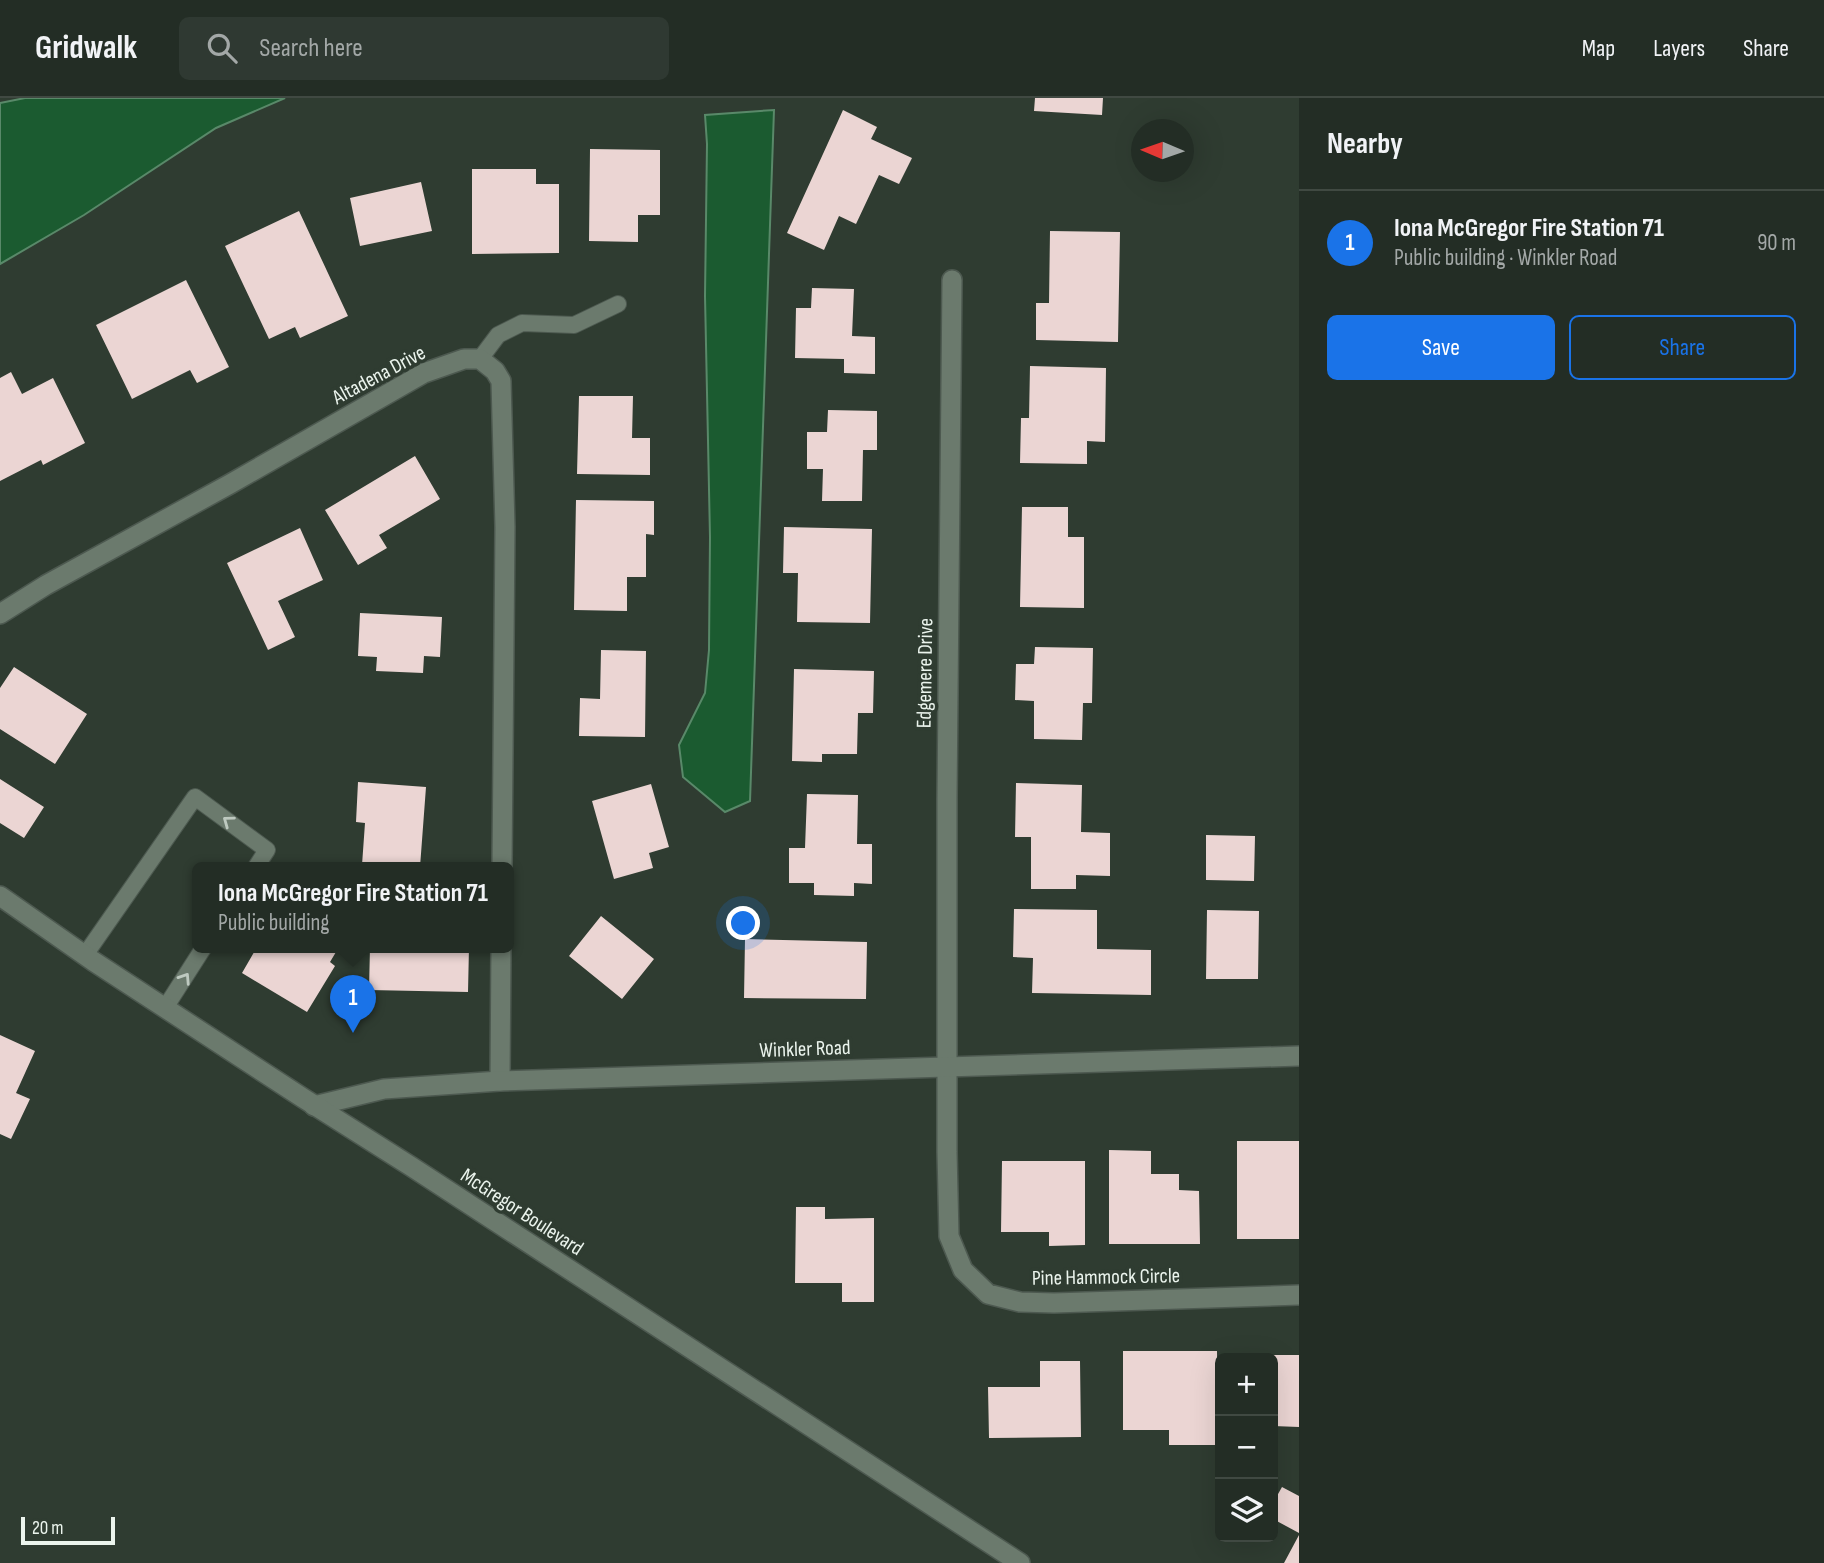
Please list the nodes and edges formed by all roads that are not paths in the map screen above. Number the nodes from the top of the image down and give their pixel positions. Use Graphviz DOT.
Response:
graph roads {
  1 [pos="952,280"];
  2 [pos="618,304"];
  3 [pos="480,359"];
  4 [pos="0,614"];
  5 [pos="259,862"];
  6 [pos="502,862"];
  7 [pos="0,896"];
  8 [pos="200,953"];
  9 [pos="501,953"];
  10 [pos="85,955"];
  11 [pos="165,1008"];
  12 [pos="1299,1056"];
  13 [pos="947,1067"];
  14 [pos="500,1081"];
  15 [pos="314,1106"];
  16 [pos="1299,1295"];
  17 [pos="1015,1562"];
  1 -- 13 [label="street, Edgemere Drive"];
  2 -- 3 [label="lane"];
  3 -- 4 [label="street, Altadena Drive"];
  3 -- 6 [label="street"];
  5 -- 10 [label="lane, one-way"];
  7 -- 10 [label="street, McGregor Boulevard"];
  11 -- 8 [label="lane, one-way"];
  9 -- 14 [label="street"];
  10 -- 11 [label="street, McGregor Boulevard"];
  11 -- 15 [label="street, McGregor Boulevard"];
  12 -- 13 [label="street, Winkler Road"];
  13 -- 14 [label="street, Winkler Road"];
  13 -- 16 [label="street, Pine Hammock Circle"];
  14 -- 15 [label="street, Winkler Road"];
  15 -- 17 [label="street, McGregor Boulevard"];
}
